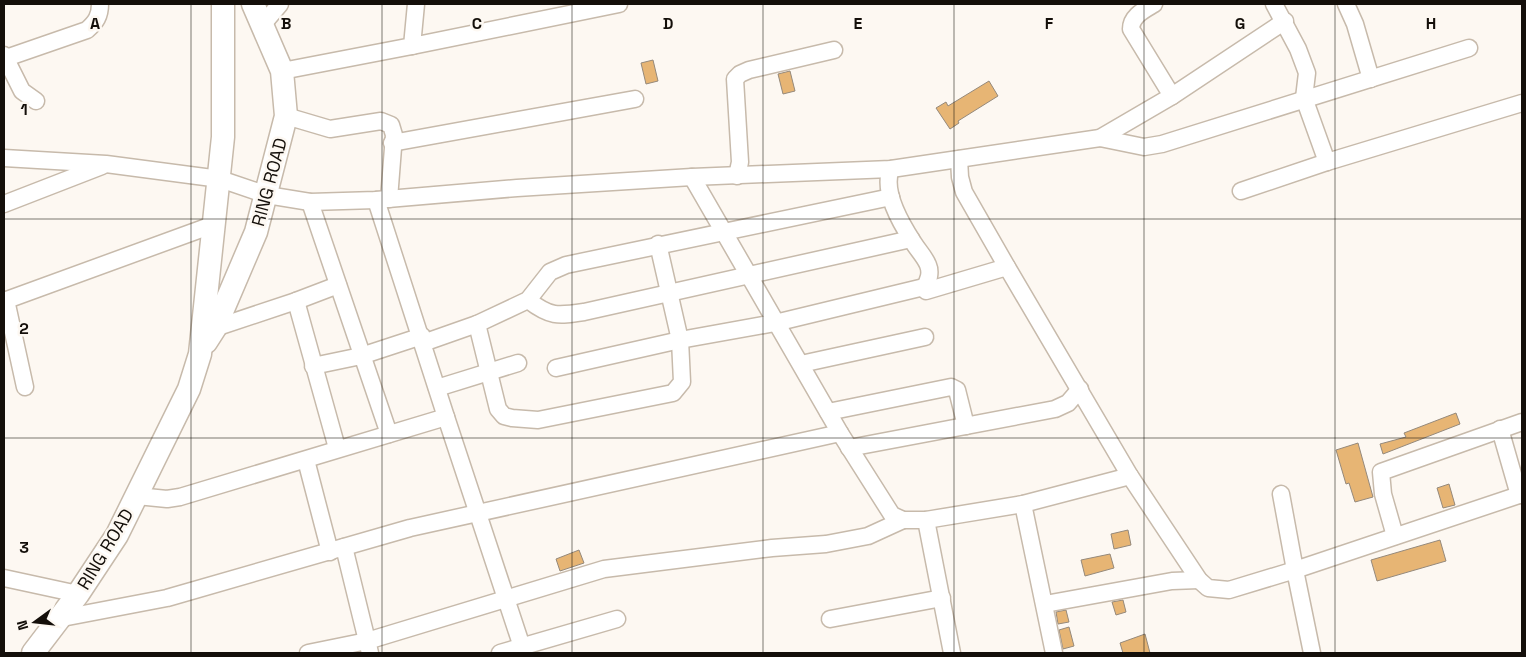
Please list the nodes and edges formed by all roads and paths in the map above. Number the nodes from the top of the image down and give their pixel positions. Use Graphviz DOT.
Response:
graph roads {
  1 [pos="100,4"];
  2 [pos="223,4"];
  3 [pos="253,4"];
  4 [pos="280,4"];
  5 [pos="416,4"];
  6 [pos="619,4"];
  7 [pos="1154,4"];
  8 [pos="1274,4"];
  9 [pos="1346,4"];
  10 [pos="1285,21"];
  11 [pos="263,24"];
  12 [pos="412,46"];
  13 [pos="1469,48"];
  14 [pos="834,50"];
  15 [pos="5,57"];
  16 [pos="282,70"];
  17 [pos="1372,79"];
  18 [pos="9,80"];
  19 [pos="1172,96"];
  20 [pos="635,98"];
  21 [pos="1304,98"];
  22 [pos="36,101"];
  23 [pos="1522,103"];
  24 [pos="286,116"];
  25 [pos="1100,138"];
  26 [pos="392,143"];
  27 [pos="4,158"];
  28 [pos="959,158"];
  29 [pos="1327,162"];
  30 [pos="106,164"];
  31 [pos="891,169"];
  32 [pos="737,176"];
  33 [pos="692,177"];
  34 [pos="220,179"];
  35 [pos="1241,191"];
  36 [pos="266,195"];
  37 [pos="891,197"];
  38 [pos="383,200"];
  39 [pos="310,202"];
  40 [pos="4,204"];
  41 [pos="215,224"];
  42 [pos="724,230"];
  43 [pos="911,239"];
  44 [pos="658,244"];
  45 [pos="1007,267"];
  46 [pos="749,276"];
  47 [pos="338,285"];
  48 [pos="926,291"];
  49 [pos="669,294"];
  50 [pos="5,300"];
  51 [pos="528,300"];
  52 [pos="296,301"];
  53 [pos="775,323"];
  54 [pos="477,324"];
  55 [pos="215,328"];
  56 [pos="925,337"];
  57 [pos="422,340"];
  58 [pos="680,340"];
  59 [pos="200,354"];
  60 [pos="360,356"];
  61 [pos="518,363"];
  62 [pos="800,364"];
  63 [pos="313,366"];
  64 [pos="556,368"];
  65 [pos="489,372"];
  66 [pos="25,387"];
  67 [pos="437,388"];
  68 [pos="1080,389"];
  69 [pos="828,412"];
  70 [pos="446,417"];
  71 [pos="1522,422"];
  72 [pos="966,426"];
  73 [pos="1500,430"];
  74 [pos="840,433"];
  75 [pos="389,434"];
  76 [pos="337,448"];
  77 [pos="849,448"];
  78 [pos="306,460"];
  79 [pos="1130,476"];
  80 [pos="1281,494"];
  81 [pos="1521,494"];
  82 [pos="136,496"];
  83 [pos="1024,504"];
  84 [pos="477,513"];
  85 [pos="903,520"];
  86 [pos="926,520"];
  87 [pos="1395,536"];
  88 [pos="337,550"];
  89 [pos="1294,570"];
  90 [pos="4,578"];
  91 [pos="1199,580"];
  92 [pos="78,594"];
  93 [pos="507,598"];
  94 [pos="942,598"];
  95 [pos="1045,604"];
  96 [pos="57,619"];
  97 [pos="617,619"];
  98 [pos="830,619"];
  99 [pos="369,647"];
  100 [pos="524,650"];
  101 [pos="33,653"];
  102 [pos="308,653"];
  103 [pos="500,653"];
  104 [pos="952,653"];
  105 [pos="1054,653"];
  106 [pos="1312,653"];
  1 -- 15 [label="street"];
  2 -- 34 [label="main road, RING ROAD"];
  3 -- 11 [label="main road, RING ROAD"];
  4 -- 11 [label="street"];
  5 -- 12 [label="street"];
  6 -- 12 [label="street"];
  7 -- 19 [label="street"];
  8 -- 10 [label="street"];
  9 -- 17 [label="street"];
  10 -- 19 [label="street"];
  10 -- 21 [label="street"];
  11 -- 16 [label="main road, RING ROAD"];
  12 -- 16 [label="street"];
  13 -- 17 [label="street"];
  14 -- 32 [label="street"];
  15 -- 18 [label="street"];
  16 -- 24 [label="main road, RING ROAD"];
  17 -- 21 [label="street"];
  18 -- 22 [label="street"];
  19 -- 25 [label="street"];
  20 -- 26 [label="street"];
  21 -- 25 [label="street"];
  21 -- 29 [label="street"];
  23 -- 29 [label="street"];
  24 -- 26 [label="street"];
  24 -- 36 [label="main road, RING ROAD"];
  25 -- 28 [label="street"];
  26 -- 38 [label="street"];
  27 -- 30 [label="street"];
  28 -- 31 [label="street"];
  28 -- 45 [label="street"];
  29 -- 35 [label="street"];
  30 -- 34 [label="street"];
  30 -- 40 [label="street"];
  31 -- 32 [label="street"];
  31 -- 37 [label="street"];
  32 -- 33 [label="street"];
  33 -- 38 [label="street"];
  33 -- 42 [label="street"];
  34 -- 36 [label="street"];
  34 -- 41 [label="main road, RING ROAD"];
  36 -- 39 [label="street"];
  36 -- 55 [label="main road, RING ROAD"];
  37 -- 42 [label="street"];
  37 -- 43 [label="street"];
  38 -- 39 [label="street"];
  38 -- 57 [label="street"];
  39 -- 47 [label="street"];
  41 -- 50 [label="street"];
  41 -- 59 [label="main road, RING ROAD"];
  42 -- 44 [label="street"];
  42 -- 46 [label="street"];
  43 -- 46 [label="street"];
  43 -- 53 [label="street"];
  44 -- 49 [label="street"];
  44 -- 51 [label="street"];
  45 -- 48 [label="street"];
  45 -- 68 [label="street"];
  46 -- 49 [label="street"];
  46 -- 53 [label="street"];
  47 -- 52 [label="street"];
  47 -- 60 [label="street"];
  49 -- 51 [label="street"];
  49 -- 58 [label="street"];
  50 -- 66 [label="street"];
  51 -- 54 [label="street"];
  52 -- 55 [label="street"];
  52 -- 63 [label="street"];
  53 -- 58 [label="street"];
  53 -- 62 [label="street"];
  54 -- 57 [label="street"];
  54 -- 65 [label="street"];
  55 -- 59 [label="main road, RING ROAD"];
  56 -- 62 [label="street"];
  57 -- 60 [label="street"];
  57 -- 67 [label="street"];
  58 -- 64 [label="street"];
  58 -- 65 [label="street"];
  59 -- 82 [label="main road, RING ROAD"];
  60 -- 63 [label="street"];
  60 -- 75 [label="street"];
  61 -- 65 [label="street"];
  62 -- 69 [label="street"];
  63 -- 76 [label="street"];
  65 -- 67 [label="street"];
  67 -- 70 [label="street"];
  68 -- 72 [label="street"];
  68 -- 79 [label="street"];
  69 -- 72 [label="street"];
  69 -- 74 [label="street"];
  70 -- 75 [label="street"];
  70 -- 84 [label="street"];
  71 -- 73 [label="street"];
  72 -- 77 [label="street"];
  73 -- 81 [label="street"];
  73 -- 87 [label="street"];
  74 -- 77 [label="street"];
  74 -- 84 [label="street"];
  75 -- 76 [label="street"];
  76 -- 78 [label="street"];
  77 -- 85 [label="street"];
  78 -- 82 [label="street"];
  78 -- 88 [label="street"];
  79 -- 83 [label="street"];
  79 -- 91 [label="street"];
  80 -- 89 [label="street"];
  81 -- 87 [label="street"];
  82 -- 92 [label="main road, RING ROAD"];
  83 -- 86 [label="street"];
  83 -- 95 [label="street"];
  84 -- 88 [label="street"];
  84 -- 93 [label="street"];
  85 -- 86 [label="street"];
  85 -- 93 [label="street"];
  86 -- 94 [label="street"];
  87 -- 89 [label="street"];
  88 -- 96 [label="street"];
  88 -- 99 [label="street"];
  89 -- 91 [label="street"];
  89 -- 106 [label="street"];
  90 -- 92 [label="street"];
  91 -- 95 [label="street"];
  92 -- 96 [label="main road, RING ROAD"];
  93 -- 99 [label="street"];
  93 -- 100 [label="street"];
  94 -- 98 [label="street"];
  94 -- 104 [label="street"];
  95 -- 105 [label="street"];
  96 -- 101 [label="main road, RING ROAD"];
  97 -- 100 [label="street"];
  99 -- 102 [label="street"];
  100 -- 103 [label="street"];
}
